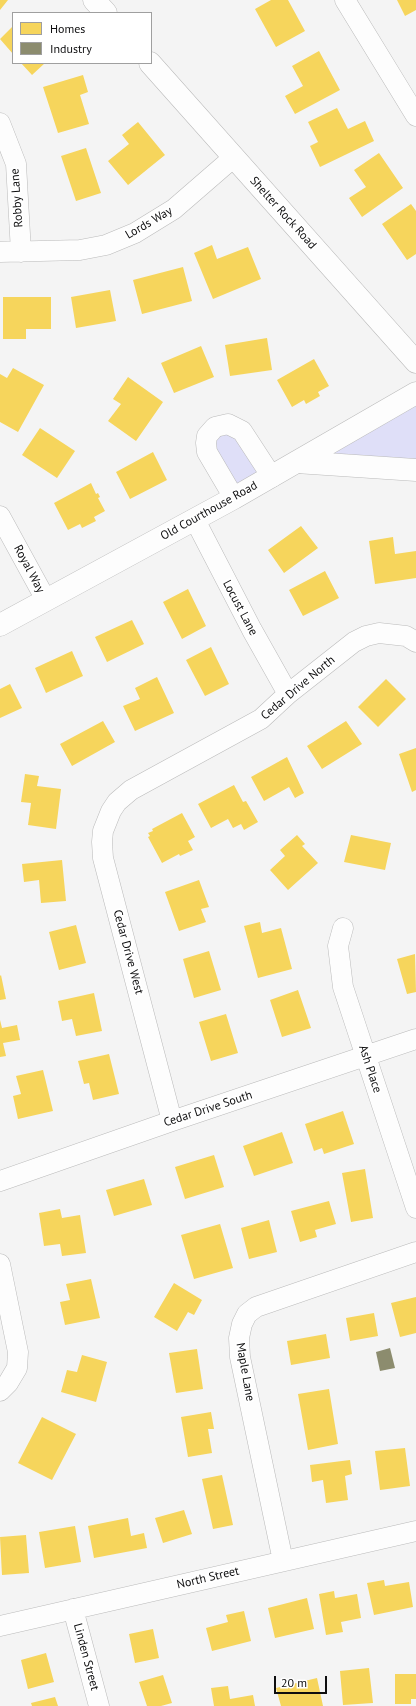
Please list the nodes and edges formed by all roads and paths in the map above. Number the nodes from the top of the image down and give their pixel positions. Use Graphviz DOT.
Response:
graph roads {
  1 [pos="94,0"];
  2 [pos="345,0"];
  3 [pos="105,12"];
  4 [pos="151,64"];
  5 [pos="416,116"];
  6 [pos="0,123"];
  7 [pos="234,157"];
  8 [pos="0,252"];
  9 [pos="21,252"];
  10 [pos="416,362"];
  11 [pos="416,393"];
  12 [pos="296,462"];
  13 [pos="416,470"];
  14 [pos="272,477"];
  15 [pos="234,498"];
  16 [pos="0,516"];
  17 [pos="195,520"];
  18 [pos="46,600"];
  19 [pos="0,625"];
  20 [pos="416,642"];
  21 [pos="288,694"];
  22 [pos="131,790"];
  23 [pos="343,928"];
  24 [pos="416,1039"];
  25 [pos="366,1056"];
  26 [pos="172,1121"];
  27 [pos="0,1181"];
  28 [pos="416,1208"];
  29 [pos="416,1252"];
  30 [pos="0,1264"];
  31 [pos="0,1391"];
  32 [pos="416,1531"];
  33 [pos="283,1561"];
  34 [pos="73,1609"];
  35 [pos="0,1626"];
  36 [pos="99,1706"];
  1 -- 3 [label="street"];
  2 -- 5 [label="street"];
  4 -- 7 [label="street, Shelter Rock Road"];
  6 -- 9 [label="street, Robby Lane"];
  7 -- 9 [label="street, Lords Way"];
  7 -- 10 [label="street, Shelter Rock Road"];
  8 -- 9 [label="street, Lords Way"];
  11 -- 12 [label="street, Old Courthouse Road"];
  12 -- 13 [label="street"];
  12 -- 14 [label="street, Old Courthouse Road"];
  14 -- 15 [label="street, Old Courthouse Road"];
  14 -- 15 [label="street"];
  15 -- 17 [label="street, Old Courthouse Road"];
  16 -- 18 [label="street, Royal Way"];
  17 -- 18 [label="street, Old Courthouse Road"];
  17 -- 21 [label="street, Locust Lane"];
  18 -- 19 [label="street, Old Courthouse Road"];
  20 -- 21 [label="street, Cedar Drive North"];
  21 -- 22 [label="street, Cedar Drive North"];
  22 -- 26 [label="street, Cedar Drive West"];
  23 -- 25 [label="street, Ash Place"];
  24 -- 25 [label="street, Cedar Drive South"];
  25 -- 26 [label="street, Cedar Drive South"];
  25 -- 28 [label="street, Ash Place"];
  26 -- 27 [label="street, Cedar Drive South"];
  29 -- 33 [label="street, Maple Lane"];
  30 -- 31 [label="street"];
  32 -- 33 [label="street, North Street"];
  33 -- 34 [label="street, North Street"];
  34 -- 35 [label="street, North Street"];
  34 -- 36 [label="street, Linden Street"];
}
